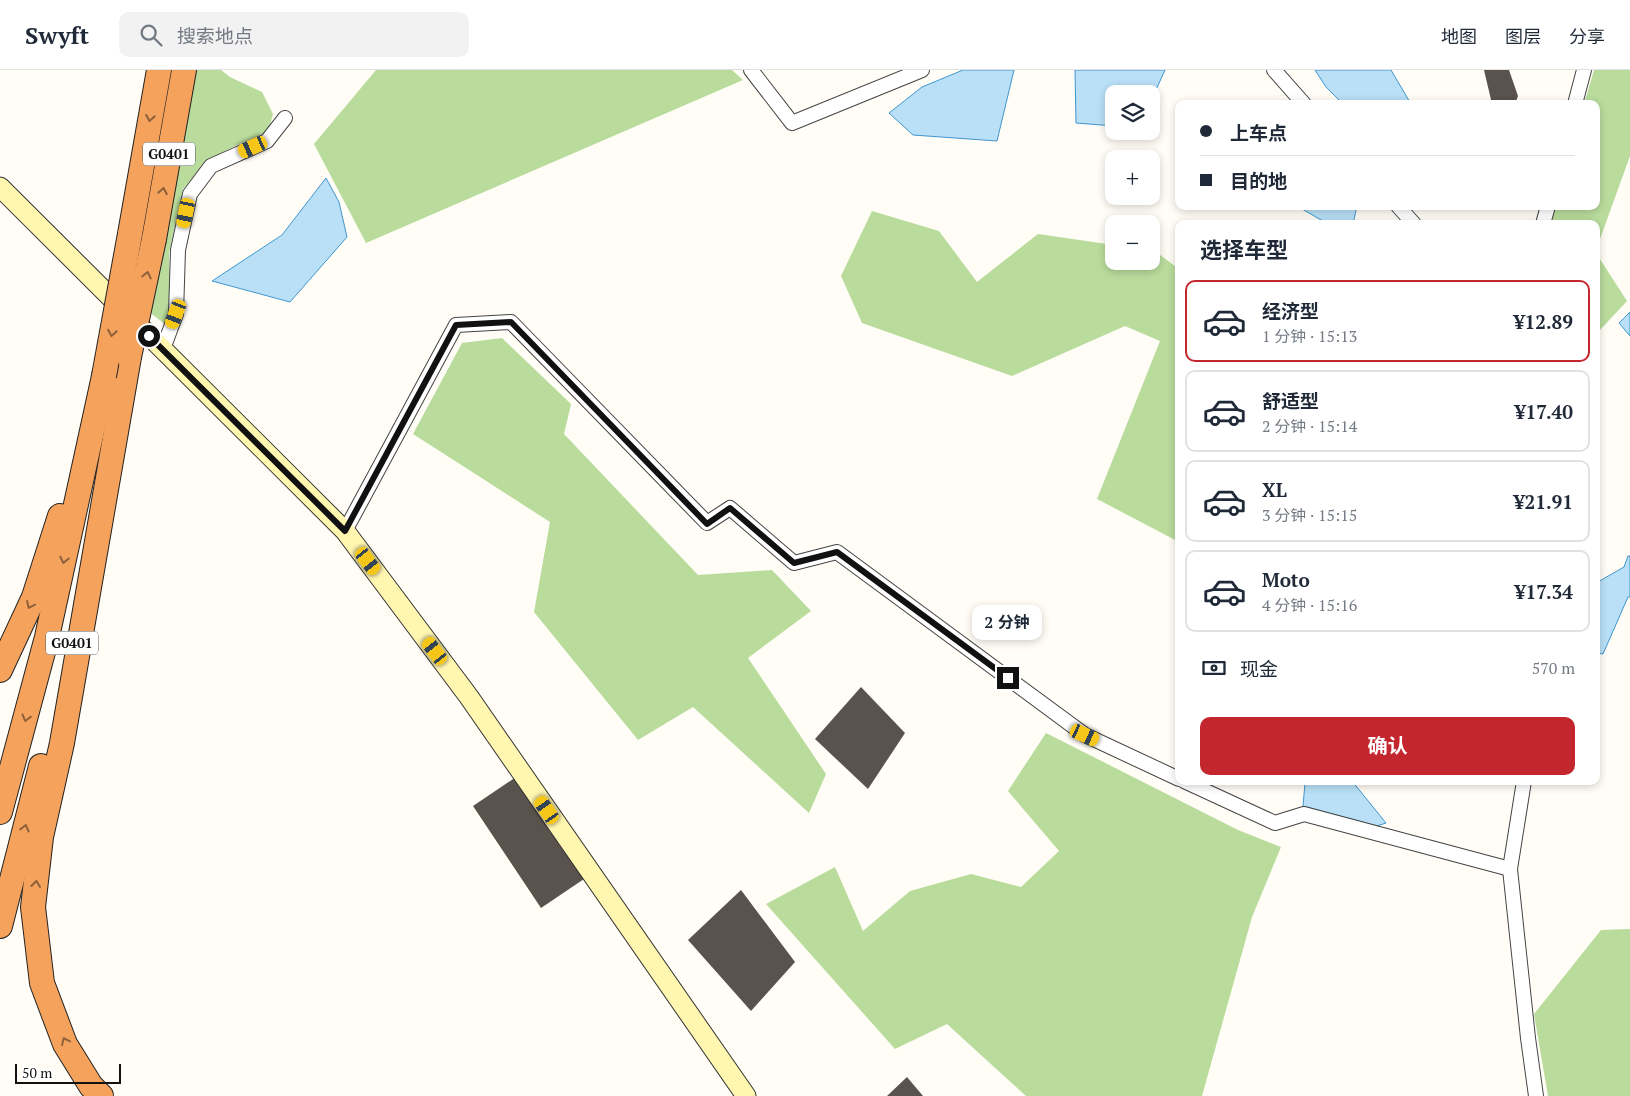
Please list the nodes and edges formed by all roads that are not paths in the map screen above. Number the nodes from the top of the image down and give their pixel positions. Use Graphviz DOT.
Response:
graph roads {
  1 [pos="159,70"];
  2 [pos="184,70"];
  3 [pos="751,70"];
  4 [pos="922,70"];
  5 [pos="1274,70"];
  6 [pos="1584,70"];
  7 [pos="1300,100"];
  8 [pos="1576,100"];
  9 [pos="285,118"];
  10 [pos="0,187"];
  11 [pos="1402,210"];
  12 [pos="1410,220"];
  13 [pos="163,349"];
  14 [pos="129,357"];
  15 [pos="104,376"];
  16 [pos="345,531"];
  17 [pos="0,670"];
  18 [pos="1175,777"];
  19 [pos="1193,785"];
  20 [pos="1523,785"];
  21 [pos="0,812"];
  22 [pos="1510,869"];
  23 [pos="0,926"];
  24 [pos="101,1096"];
  25 [pos="746,1096"];
  26 [pos="1536,1096"];
  1 -- 15 [label="highway, G0401, one-way, bridge"];
  14 -- 2 [label="highway, G0401, one-way, bridge"];
  3 -- 4 [label="street"];
  5 -- 7 [label="street"];
  6 -- 8 [label="street"];
  9 -- 13 [label="street"];
  10 -- 13 [label="main road"];
  11 -- 12 [label="street"];
  13 -- 16 [label="main road"];
  23 -- 14 [label="highway, G0401, one-way"];
  24 -- 14 [label="highway, one-way"];
  15 -- 17 [label="highway, one-way"];
  15 -- 21 [label="highway, G0401, one-way"];
  16 -- 18 [label="street"];
  16 -- 25 [label="main road"];
  19 -- 22 [label="street"];
  20 -- 22 [label="street"];
  22 -- 26 [label="street"];
}
